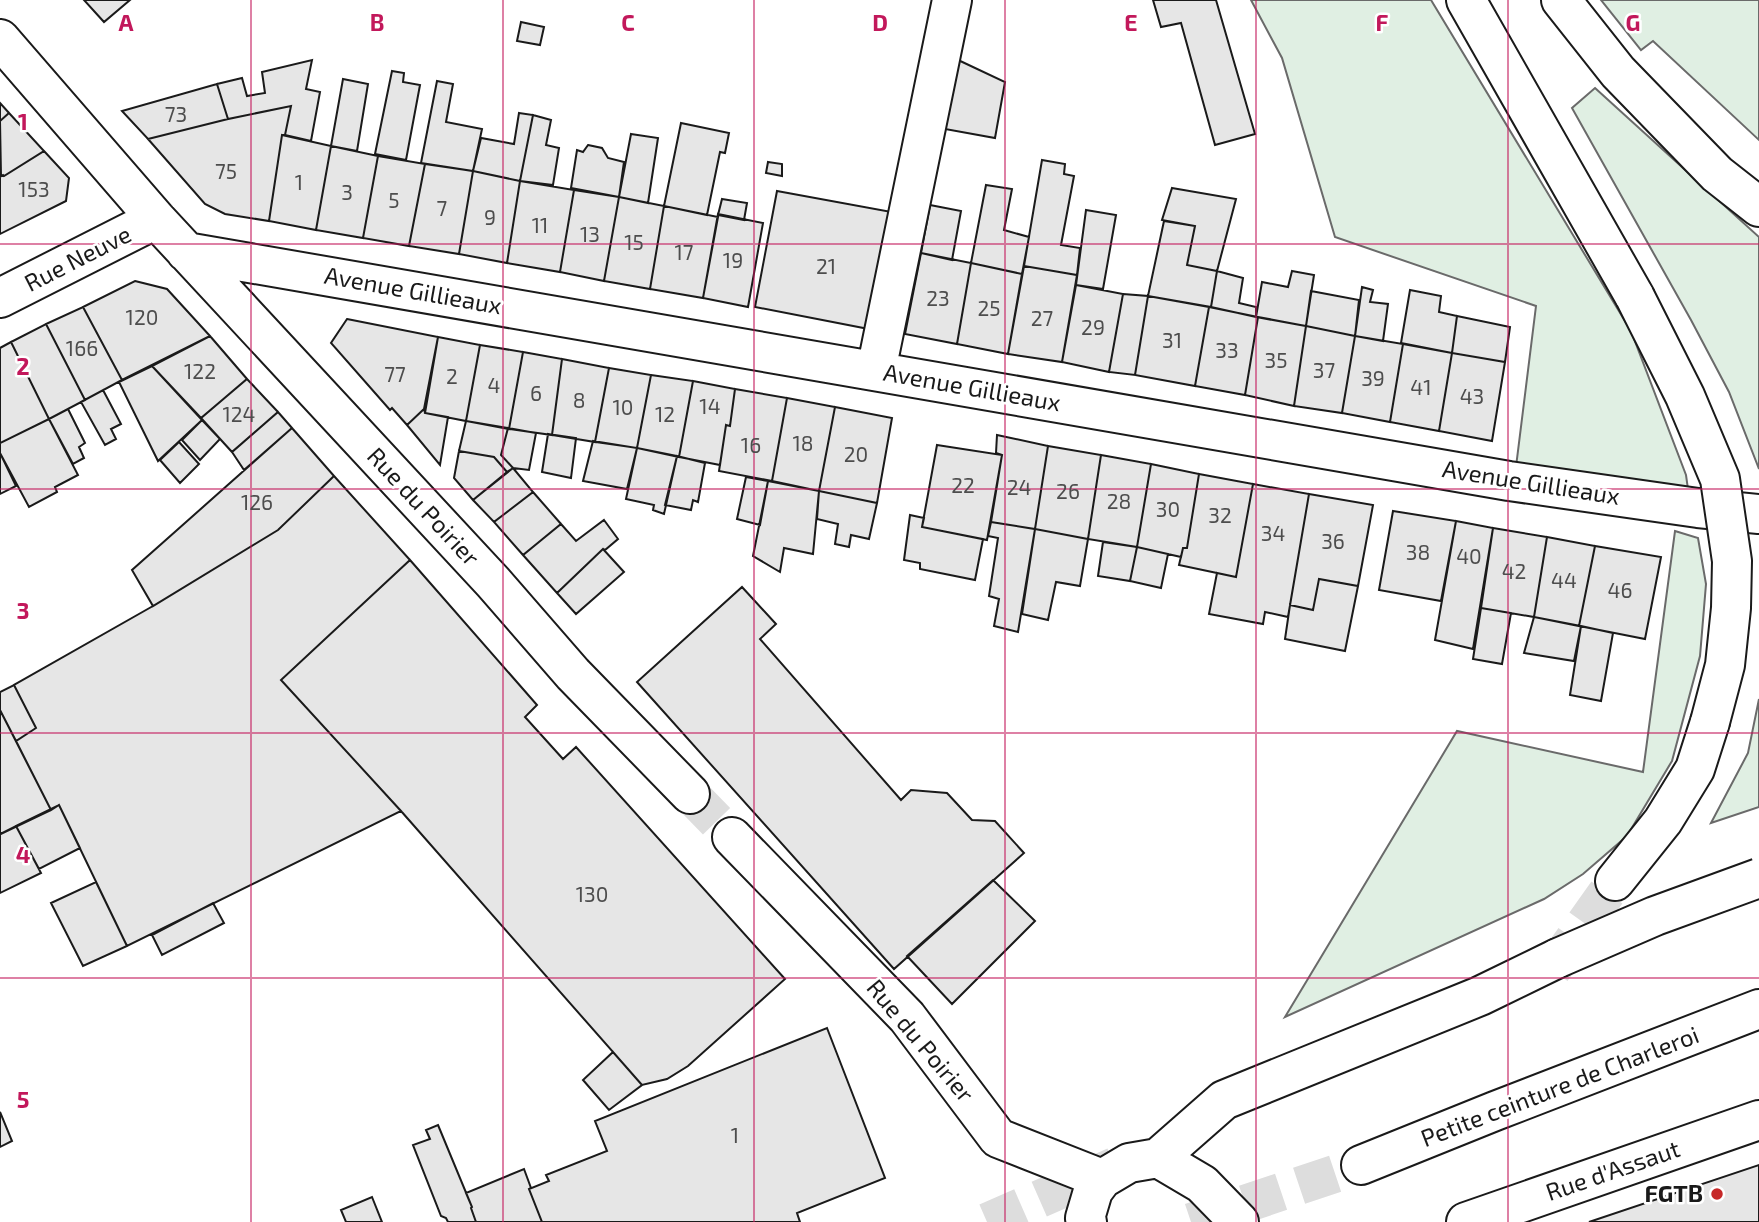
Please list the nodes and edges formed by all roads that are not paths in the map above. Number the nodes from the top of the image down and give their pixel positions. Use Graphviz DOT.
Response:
graph roads {
  1 [pos="952,0"];
  2 [pos="1466,0"];
  3 [pos="1561,0"];
  4 [pos="0,39"];
  5 [pos="1759,208"];
  6 [pos="156,219"];
  7 [pos="186,252"];
  8 [pos="0,299"];
  9 [pos="876,371"];
  10 [pos="1759,514"];
  11 [pos="690,794"];
  12 [pos="732,837"];
  13 [pos="1759,878"];
  14 [pos="1615,880"];
  15 [pos="1759,1009"];
  16 [pos="1759,1121"];
  17 [pos="1158,1158"];
  18 [pos="1361,1165"];
  19 [pos="1102,1179"];
  20 [pos="1084,1221"];
  21 [pos="1239,1222"];
  22 [pos="1466,1222"];
  1 -- 9 [label="main road"];
  2 -- 14 [label="main road, bridge"];
  3 -- 5 [label="main road"];
  4 -- 6 [label="main road, Rue du Poirier"];
  6 -- 7 [label="main road, Rue du Poirier"];
  6 -- 8 [label="main road, Rue Neuve"];
  7 -- 9 [label="main road, Avenue Gillieaux"];
  7 -- 11 [label="main road, Rue du Poirier"];
  9 -- 10 [label="main road, Avenue Gillieaux"];
  12 -- 19 [label="main road, Rue du Poirier"];
  13 -- 17 [label="main road, bridge"];
  15 -- 18 [label="main road, Petite ceinture de Charleroi"];
  16 -- 22 [label="main road, Rue d'Assaut"];
  17 -- 19 [label="main road"];
  17 -- 21 [label="main road"];
  19 -- 20 [label="main road"];
}
